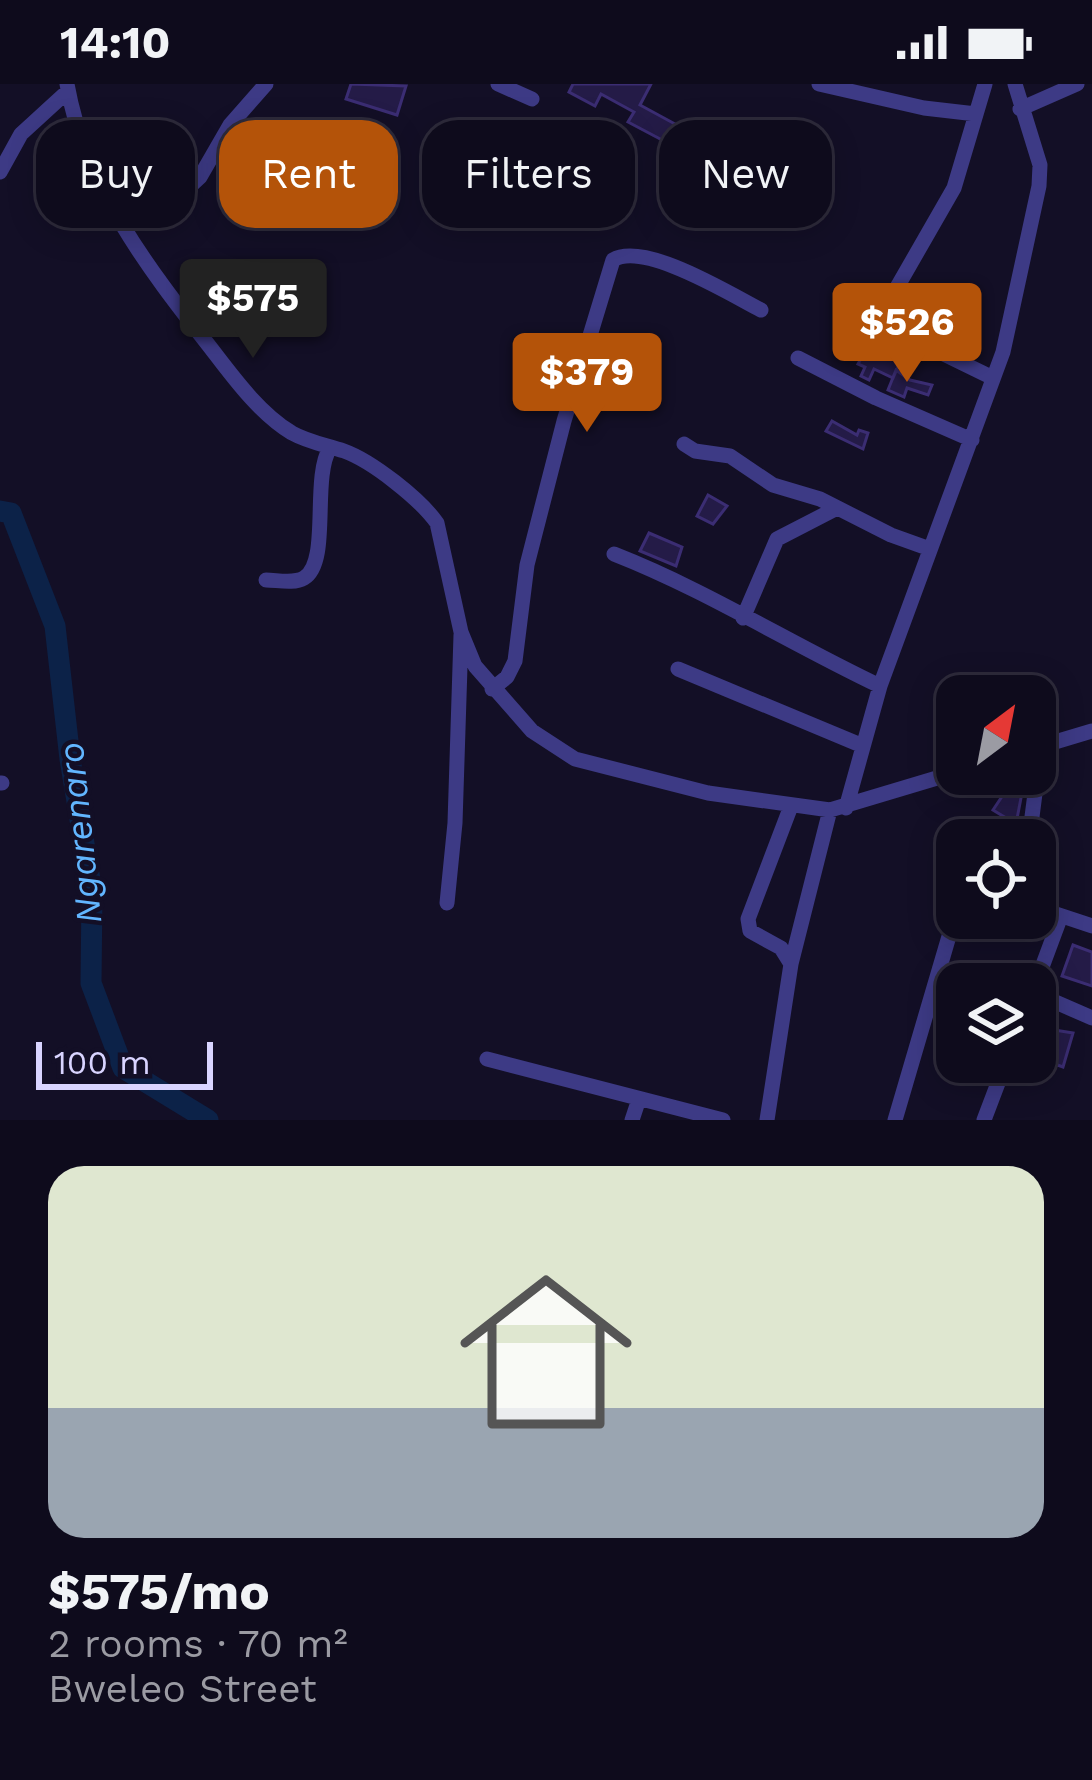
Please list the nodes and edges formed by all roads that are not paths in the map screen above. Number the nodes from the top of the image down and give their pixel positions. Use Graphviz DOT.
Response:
graph roads {
  1 [pos="266,84"];
  2 [pos="498,84"];
  3 [pos="819,84"];
  4 [pos="985,84"];
  5 [pos="1015,84"];
  6 [pos="1077,84"];
  7 [pos="68,87"];
  8 [pos="532,99"];
  9 [pos="1020,109"];
  10 [pos="976,115"];
  11 [pos="78,120"];
  12 [pos="0,172"];
  13 [pos="195,182"];
  14 [pos="123,228"];
  15 [pos="761,310"];
  16 [pos="798,358"];
  17 [pos="993,378"];
  18 [pos="972,440"];
  19 [pos="684,444"];
  20 [pos="330,448"];
  21 [pos="837,508"];
  22 [pos="930,549"];
  23 [pos="614,554"];
  24 [pos="266,580"];
  25 [pos="743,618"];
  26 [pos="461,632"];
  27 [pos="678,670"];
  28 [pos="880,686"];
  29 [pos="492,689"];
  30 [pos="1092,731"];
  31 [pos="1056,742"];
  32 [pos="863,746"];
  33 [pos="936,779"];
  34 [pos="791,806"];
  35 [pos="838,809"];
  36 [pos="447,903"];
  37 [pos="1056,914"];
  38 [pos="1061,916"];
  39 [pos="1092,926"];
  40 [pos="948,939"];
  41 [pos="1044,963"];
  42 [pos="791,964"];
  43 [pos="1056,1000"];
  44 [pos="1092,1018"];
  45 [pos="487,1059"];
  46 [pos="998,1083"];
  47 [pos="639,1099"];
  48 [pos="632,1120"];
  49 [pos="724,1120"];
  50 [pos="767,1120"];
  51 [pos="895,1120"];
  52 [pos="984,1120"];
  1 -- 13 [label="street"];
  2 -- 8 [label="street"];
  3 -- 10 [label="street"];
  4 -- 10 [label="street"];
  5 -- 9 [label="street"];
  6 -- 9 [label="street"];
  7 -- 11 [label="street"];
  7 -- 12 [label="street"];
  9 -- 17 [label="street"];
  10 -- 17 [label="street"];
  14 -- 20 [label="street"];
  15 -- 29 [label="street"];
  16 -- 18 [label="street"];
  17 -- 18 [label="street"];
  18 -- 22 [label="street"];
  19 -- 21 [label="street"];
  20 -- 24 [label="street"];
  20 -- 26 [label="street"];
  21 -- 22 [label="street"];
  21 -- 25 [label="street"];
  22 -- 28 [label="street"];
  23 -- 25 [label="street"];
  25 -- 28 [label="street"];
  26 -- 29 [label="street"];
  26 -- 36 [label="street"];
  27 -- 32 [label="street"];
  28 -- 32 [label="street"];
  29 -- 34 [label="street"];
  30 -- 31 [label="street"];
  32 -- 35 [label="street"];
  33 -- 35 [label="street"];
  34 -- 35 [label="street"];
  34 -- 42 [label="street"];
  35 -- 42 [label="street"];
  37 -- 38 [label="street"];
  38 -- 39 [label="street"];
  38 -- 41 [label="street"];
  40 -- 51 [label="street"];
  42 -- 50 [label="street"];
  43 -- 44 [label="street"];
  45 -- 47 [label="street"];
  46 -- 52 [label="street"];
  47 -- 48 [label="street"];
  47 -- 49 [label="street"];
}
